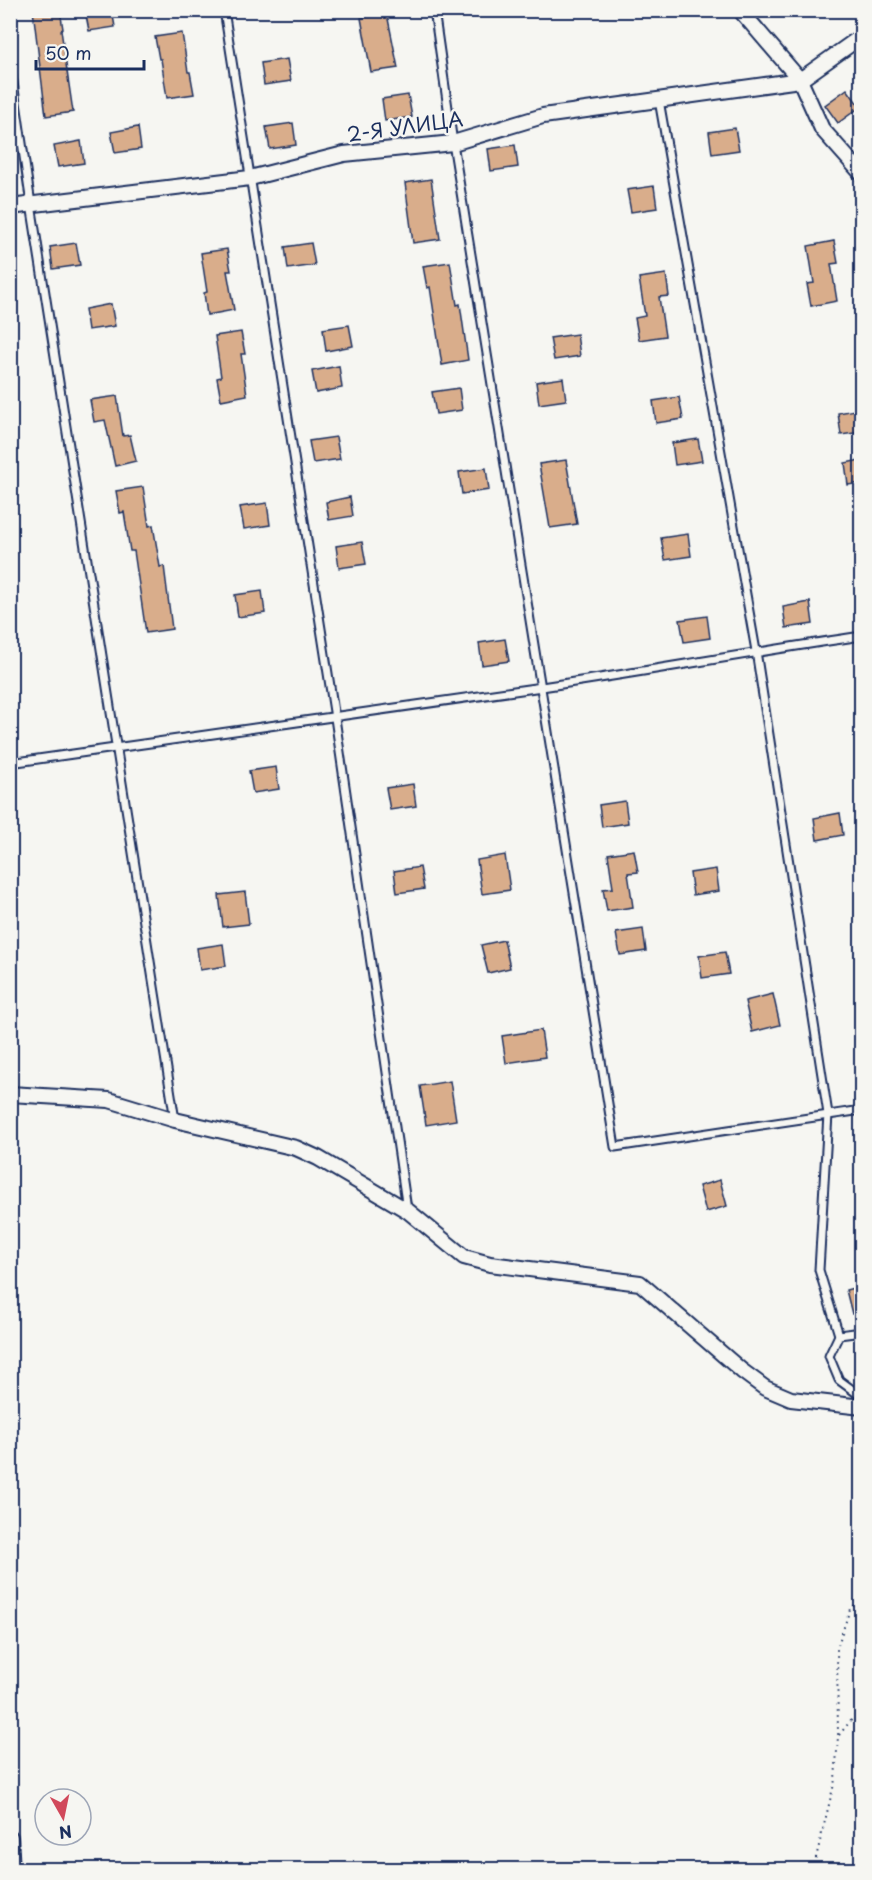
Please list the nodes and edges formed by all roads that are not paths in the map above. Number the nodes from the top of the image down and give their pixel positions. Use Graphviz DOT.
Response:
graph roads {
  1 [pos="224,10"];
  2 [pos="434,10"];
  3 [pos="740,10"];
  4 [pos="861,36"];
  5 [pos="10,62"];
  6 [pos="800,80"];
  7 [pos="659,100"];
  8 [pos="453,143"];
  9 [pos="861,174"];
  10 [pos="250,178"];
  11 [pos="31,204"];
  12 [pos="10,207"];
  13 [pos="861,636"];
  14 [pos="756,651"];
  15 [pos="541,687"];
  16 [pos="335,718"];
  17 [pos="116,747"];
  18 [pos="10,763"];
  19 [pos="10,1094"];
  20 [pos="861,1110"];
  21 [pos="828,1114"];
  22 [pos="175,1120"];
  23 [pos="408,1211"];
  24 [pos="861,1332"];
  25 [pos="839,1335"];
  26 [pos="861,1397"];
  27 [pos="861,1407"];
  28 [pos="10,1837"];
  29 [pos="12,1869"];
  1 -- 10 [label="lane"];
  2 -- 8 [label="lane"];
  3 -- 6 [label="street"];
  4 -- 6 [label="street, 2-Я УЛИЦА"];
  5 -- 11 [label="lane"];
  6 -- 7 [label="street, 2-Я УЛИЦА"];
  6 -- 9 [label="street"];
  7 -- 8 [label="street, 2-Я УЛИЦА"];
  7 -- 14 [label="lane"];
  8 -- 10 [label="street, 2-Я УЛИЦА"];
  8 -- 15 [label="lane"];
  10 -- 11 [label="street, 2-Я УЛИЦА"];
  10 -- 16 [label="lane"];
  11 -- 12 [label="street, 2-Я УЛИЦА"];
  11 -- 17 [label="lane"];
  13 -- 14 [label="lane"];
  14 -- 15 [label="lane"];
  14 -- 21 [label="lane"];
  15 -- 16 [label="lane"];
  15 -- 21 [label="lane"];
  16 -- 17 [label="lane"];
  16 -- 23 [label="lane"];
  17 -- 18 [label="lane"];
  17 -- 22 [label="lane"];
  19 -- 22 [label="street"];
  20 -- 21 [label="lane"];
  21 -- 25 [label="lane"];
  22 -- 23 [label="street"];
  23 -- 27 [label="street"];
  24 -- 25 [label="lane"];
  25 -- 26 [label="lane"];
  28 -- 29 [label="street"];
}
